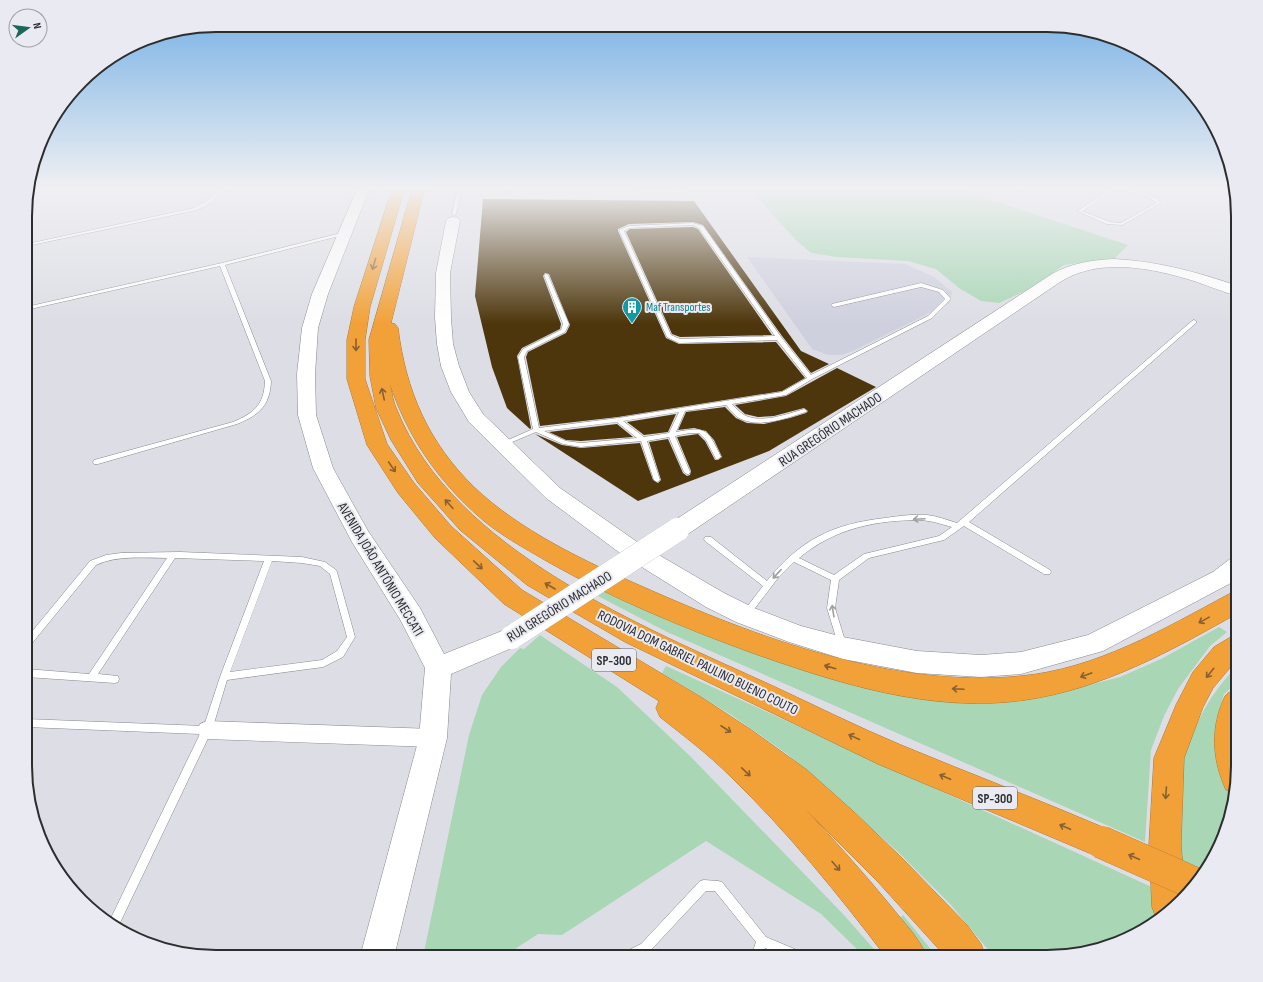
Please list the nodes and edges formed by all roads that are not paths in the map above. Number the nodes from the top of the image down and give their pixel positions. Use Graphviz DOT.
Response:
graph roads {
  1 [pos="345,232"];
  2 [pos="84,233"];
  3 [pos="342,233"];
  4 [pos="385,233"];
  5 [pos="406,233"];
  6 [pos="450,233"];
  7 [pos="622,233"];
  8 [pos="704,233"];
  9 [pos="32,244"];
  10 [pos="222,264"];
  11 [pos="546,275"];
  12 [pos="1231,289"];
  13 [pos="834,305"];
  14 [pos="32,308"];
  15 [pos="388,308"];
  16 [pos="1194,322"];
  17 [pos="779,338"];
  18 [pos="810,378"];
  19 [pos="726,403"];
  20 [pos="683,410"];
  21 [pos="804,411"];
  22 [pos="618,420"];
  23 [pos="536,430"];
  24 [pos="670,435"];
  25 [pos="643,439"];
  26 [pos="503,444"];
  27 [pos="718,457"];
  28 [pos="96,462"];
  29 [pos="687,472"];
  30 [pos="657,480"];
  31 [pos="960,524"];
  32 [pos="708,540"];
  33 [pos="173,555"];
  34 [pos="269,558"];
  35 [pos="792,558"];
  36 [pos="1231,570"];
  37 [pos="1047,572"];
  38 [pos="835,579"];
  39 [pos="767,585"];
  40 [pos="1231,605"];
  41 [pos="745,615"];
  42 [pos="32,638"];
  43 [pos="585,642"];
  44 [pos="843,648"];
  45 [pos="1231,650"];
  46 [pos="438,668"];
  47 [pos="32,673"];
  48 [pos="224,677"];
  49 [pos="91,678"];
  50 [pos="115,679"];
  51 [pos="1231,720"];
  52 [pos="32,723"];
  53 [pos="207,730"];
  54 [pos="433,738"];
  55 [pos="1231,756"];
  56 [pos="1190,881"];
  57 [pos="862,896"];
  58 [pos="1169,903"];
  59 [pos="116,920"];
  60 [pos="762,940"];
  61 [pos="379,950"];
  62 [pos="641,950"];
  63 [pos="759,950"];
  64 [pos="784,950"];
  65 [pos="894,950"];
  66 [pos="904,950"];
  67 [pos="963,950"];
  1 -- 46 [label="main road, AVENIDA JOÃO ANTÔNIO MECCATI"];
  2 -- 9 [label="lane"];
  3 -- 10 [label="lane"];
  4 -- 43 [label="highway, SP-300, one-way"];
  5 -- 15 [label="highway, RODOVIA DOM GABRIEL PAULINO BUENO COUTO / SP-300"];
  6 -- 26 [label="main road"];
  7 -- 17 [label="lane"];
  8 -- 17 [label="lane"];
  10 -- 14 [label="lane"];
  10 -- 28 [label="lane"];
  11 -- 23 [label="lane"];
  12 -- 46 [label="main road, RUA GREGÓRIO MACHADO, bridge"];
  13 -- 18 [label="lane"];
  40 -- 15 [label="highway, one-way"];
  56 -- 15 [label="highway, RODOVIA DOM GABRIEL PAULINO BUENO COUTO / SP-300, one-way, bridge"];
  16 -- 31 [label="lane"];
  17 -- 18 [label="lane"];
  18 -- 19 [label="lane"];
  19 -- 20 [label="lane"];
  19 -- 21 [label="lane"];
  20 -- 22 [label="lane"];
  20 -- 24 [label="lane"];
  22 -- 23 [label="lane"];
  22 -- 25 [label="lane"];
  23 -- 25 [label="lane"];
  23 -- 26 [label="lane"];
  24 -- 25 [label="lane"];
  24 -- 27 [label="lane"];
  24 -- 29 [label="lane"];
  25 -- 30 [label="lane"];
  26 -- 41 [label="main road"];
  31 -- 35 [label="lane, one-way"];
  31 -- 37 [label="lane"];
  31 -- 38 [label="lane"];
  32 -- 39 [label="lane"];
  33 -- 34 [label="lane"];
  33 -- 42 [label="lane"];
  33 -- 49 [label="lane"];
  34 -- 48 [label="lane"];
  34 -- 48 [label="lane"];
  35 -- 38 [label="lane"];
  35 -- 39 [label="lane, one-way"];
  36 -- 44 [label="main road"];
  44 -- 38 [label="lane, one-way"];
  39 -- 41 [label="lane"];
  41 -- 44 [label="main road"];
  43 -- 57 [label="highway, one-way"];
  43 -- 67 [label="highway, SP-300, one-way"];
  45 -- 58 [label="highway, one-way"];
  46 -- 54 [label="main road"];
  47 -- 49 [label="lane"];
  48 -- 53 [label="lane"];
  49 -- 50 [label="lane"];
  51 -- 55 [label="highway"];
  52 -- 53 [label="lane"];
  53 -- 54 [label="street"];
  53 -- 59 [label="lane"];
  54 -- 61 [label="main road"];
  57 -- 65 [label="main road"];
  57 -- 66 [label="highway"];
  60 -- 62 [label="lane"];
  60 -- 63 [label="lane"];
  60 -- 64 [label="lane"];
}
